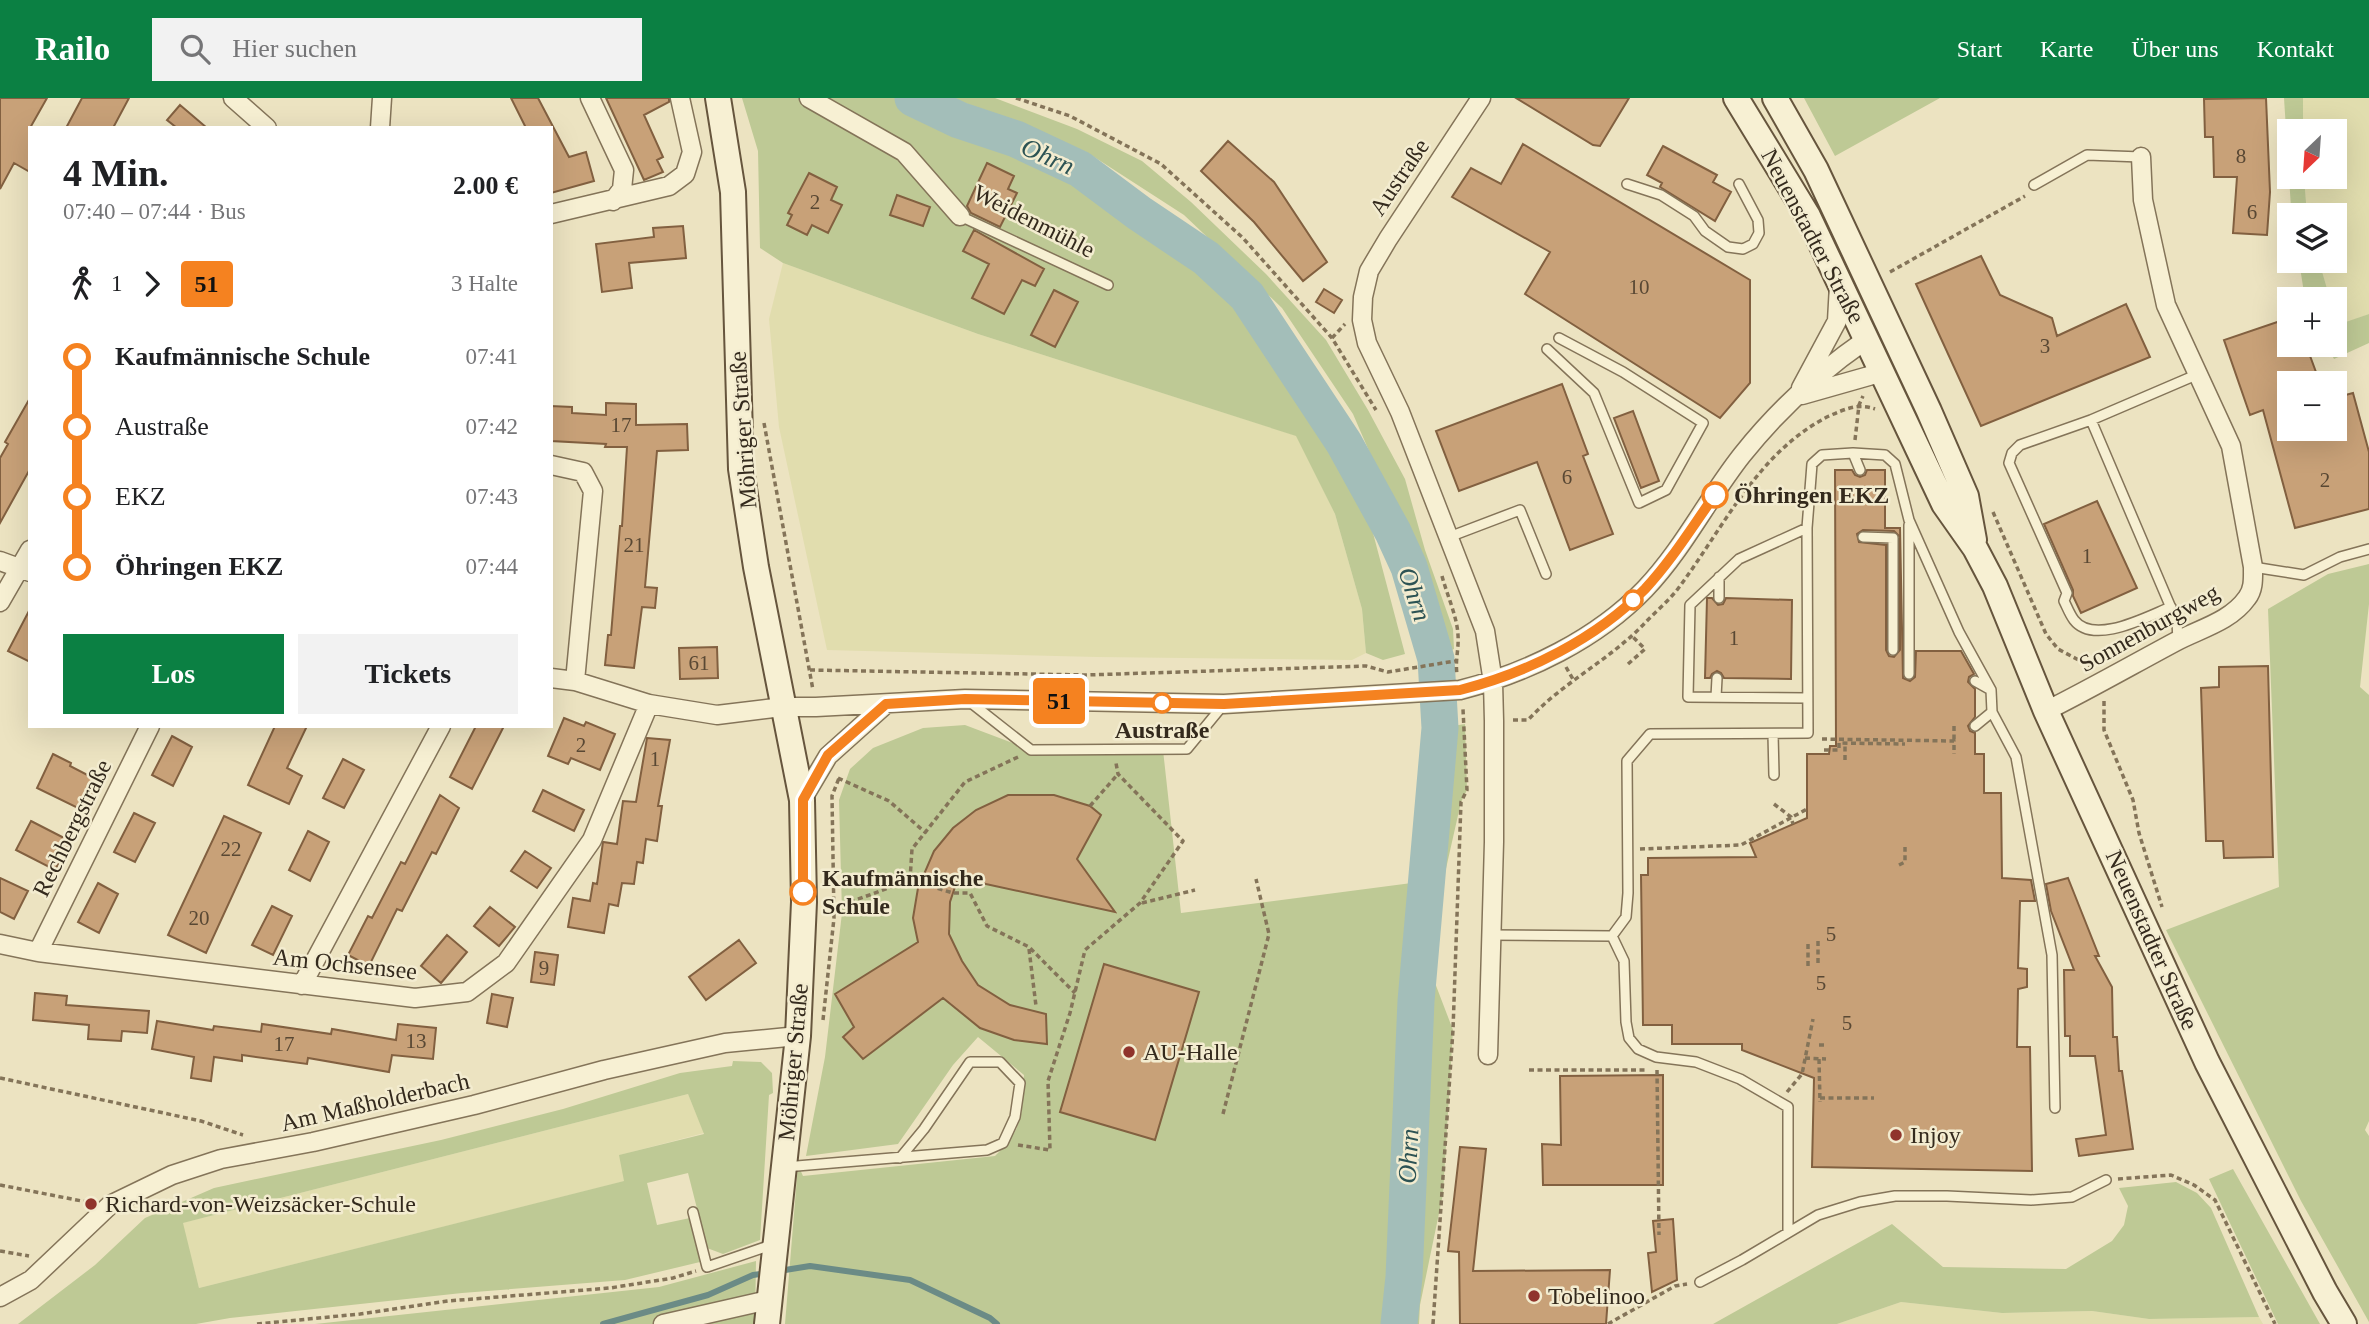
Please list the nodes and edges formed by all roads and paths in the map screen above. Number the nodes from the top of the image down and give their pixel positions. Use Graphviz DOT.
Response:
graph roads {
  1 [pos="233,98"];
  2 [pos="382,98"];
  3 [pos="590,98"];
  4 [pos="680,98"];
  5 [pos="718,98"];
  6 [pos="809,98"];
  7 [pos="1016,98"];
  8 [pos="1481,98"];
  9 [pos="1736,98"];
  10 [pos="1775,98"];
  11 [pos="265,126"];
  12 [pos="380,126"];
  13 [pos="2141,157"];
  14 [pos="1627,184"];
  15 [pos="1739,184"];
  16 [pos="2034,186"];
  17 [pos="613,201"];
  18 [pos="553,214"];
  19 [pos="960,216"];
  20 [pos="1890,272"];
  21 [pos="1839,279"];
  22 [pos="1108,285"];
  23 [pos="1878,334"];
  24 [pos="1559,338"];
  25 [pos="1547,349"];
  26 [pos="1894,367"];
  27 [pos="2196,375"];
  28 [pos="1796,397"];
  29 [pos="1859,405"];
  30 [pos="763,416"];
  31 [pos="1381,418"];
  32 [pos="2091,420"];
  33 [pos="1853,453"];
  34 [pos="553,465"];
  35 [pos="1860,470"];
  36 [pos="1992,510"];
  37 [pos="1909,520"];
  38 [pos="1807,528"];
  39 [pos="1449,537"];
  40 [pos="1863,537"];
  41 [pos="2369,548"];
  42 [pos="0,561"];
  43 [pos="2253,567"];
  44 [pos="1439,568"];
  45 [pos="24,570"];
  46 [pos="1546,574"];
  47 [pos="1720,577"];
  48 [pos="1719,598"];
  49 [pos="0,602"];
  50 [pos="2171,607"];
  51 [pos="1632,636"];
  52 [pos="2178,640"];
  53 [pos="1893,650"];
  54 [pos="1455,661"];
  55 [pos="1628,663"];
  56 [pos="1909,674"];
  57 [pos="553,678"];
  58 [pos="1717,678"];
  59 [pos="575,681"];
  60 [pos="1975,681"];
  61 [pos="1493,682"];
  62 [pos="2101,683"];
  63 [pos="1460,690"];
  64 [pos="1991,690"];
  65 [pos="1716,697"];
  66 [pos="1807,698"];
  67 [pos="965,699"];
  68 [pos="649,704"];
  69 [pos="886,704"];
  70 [pos="1224,704"];
  71 [pos="782,707"];
  72 [pos="2046,710"];
  73 [pos="1992,712"];
  74 [pos="1465,724"];
  75 [pos="1954,726"];
  76 [pos="1975,726"];
  77 [pos="149,728"];
  78 [pos="440,728"];
  79 [pos="1773,734"];
  80 [pos="1822,739"];
  81 [pos="1954,741"];
  82 [pos="1845,743"];
  83 [pos="1905,744"];
  84 [pos="1115,750"];
  85 [pos="1824,750"];
  86 [pos="1031,751"];
  87 [pos="1954,754"];
  88 [pos="1845,760"];
  89 [pos="1118,774"];
  90 [pos="1773,775"];
  91 [pos="838,778"];
  92 [pos="803,800"];
  93 [pos="1774,804"];
  94 [pos="1090,806"];
  95 [pos="1807,810"];
  96 [pos="1791,817"];
  97 [pos="1793,824"];
  98 [pos="926,833"];
  99 [pos="1905,847"];
  100 [pos="1627,849"];
  101 [pos="1899,865"];
  102 [pos="1256,879"];
  103 [pos="910,880"];
  104 [pos="1195,890"];
  105 [pos="1140,903"];
  106 [pos="834,908"];
  107 [pos="2165,918"];
  108 [pos="1490,935"];
  109 [pos="1612,936"];
  110 [pos="1808,941"];
  111 [pos="1818,941"];
  112 [pos="0,944"];
  113 [pos="1029,947"];
  114 [pos="38,952"];
  115 [pos="1808,966"];
  116 [pos="1818,966"];
  117 [pos="302,985"];
  118 [pos="1075,993"];
  119 [pos="1036,1006"];
  120 [pos="1813,1019"];
  121 [pos="798,1036"];
  122 [pos="1819,1045"];
  123 [pos="1826,1045"];
  124 [pos="1488,1055"];
  125 [pos="1805,1058"];
  126 [pos="1819,1059"];
  127 [pos="1826,1059"];
  128 [pos="1529,1070"];
  129 [pos="1820,1074"];
  130 [pos="1826,1074"];
  131 [pos="0,1078"];
  132 [pos="1874,1098"];
  133 [pos="1779,1101"];
  134 [pos="2055,1108"];
  135 [pos="1223,1114"];
  136 [pos="247,1136"];
  137 [pos="1003,1143"];
  138 [pos="900,1158"];
  139 [pos="784,1167"];
  140 [pos="2106,1180"];
  141 [pos="0,1185"];
  142 [pos="110,1205"];
  143 [pos="693,1212"];
  144 [pos="1788,1232"];
  145 [pos="1659,1235"];
  146 [pos="774,1244"];
  147 [pos="0,1251"];
  148 [pos="51,1261"];
  149 [pos="707,1267"];
  150 [pos="1700,1282"];
  151 [pos="0,1297"];
  152 [pos="768,1312"];
  153 [pos="257,1324"];
  154 [pos="663,1324"];
  155 [pos="1433,1324"];
  156 [pos="1608,1324"];
  157 [pos="2275,1324"];
  158 [pos="2344,1324"];
  1 -- 11 [label="street"];
  2 -- 12 [label="street"];
  3 -- 17 [label="street"];
  4 -- 17 [label="street"];
  5 -- 71 [label="main road, Möhriger Straße"];
  6 -- 19 [label="street, Weidenmühle"];
  7 -- 31 [label="path"];
  8 -- 39 [label="street, Austraße"];
  9 -- 21 [label="main road, Neuenstadter Straße"];
  10 -- 23 [label="main road, Neuenstadter Straße"];
  13 -- 16 [label="lane"];
  13 -- 27 [label="street"];
  14 -- 15 [label="lane"];
  16 -- 20 [label="path"];
  17 -- 18 [label="street"];
  19 -- 22 [label="lane, Weidenmühle"];
  21 -- 23 [label="main road, Neuenstadter Straße"];
  21 -- 28 [label="street"];
  23 -- 26 [label="main road, Neuenstadter Straße"];
  23 -- 28 [label="street"];
  24 -- 25 [label="lane"];
  26 -- 28 [label="street"];
  26 -- 72 [label="main road, Neuenstadter Straße"];
  27 -- 32 [label="lane"];
  27 -- 43 [label="street"];
  28 -- 61 [label="street"];
  29 -- 33 [label="path"];
  30 -- 54 [label="path"];
  32 -- 50 [label="lane"];
  32 -- 50 [label="lane"];
  33 -- 35 [label="lane"];
  33 -- 37 [label="lane"];
  33 -- 38 [label="lane"];
  34 -- 59 [label="street"];
  36 -- 62 [label="path"];
  37 -- 56 [label="lane"];
  37 -- 64 [label="lane"];
  38 -- 47 [label="lane"];
  38 -- 66 [label="lane"];
  39 -- 46 [label="lane"];
  39 -- 61 [label="street, Austraße"];
  40 -- 53 [label="lane"];
  41 -- 43 [label="lane"];
  42 -- 45 [label="street"];
  43 -- 52 [label="street, Sonnenburgweg"];
  44 -- 54 [label="path"];
  45 -- 49 [label="street"];
  47 -- 48 [label="lane"];
  47 -- 65 [label="lane"];
  50 -- 52 [label="lane"];
  51 -- 55 [label="path"];
  52 -- 62 [label="street, Sonnenburgweg"];
  54 -- 63 [label="path"];
  57 -- 59 [label="street"];
  58 -- 65 [label="lane"];
  59 -- 68 [label="street"];
  60 -- 64 [label="lane"];
  61 -- 63 [label="street"];
  61 -- 108 [label="street, Austraße"];
  62 -- 72 [label="street, Sonnenburgweg"];
  62 -- 107 [label="path"];
  63 -- 70 [label="street"];
  64 -- 73 [label="lane"];
  65 -- 66 [label="lane"];
  66 -- 79 [label="lane"];
  67 -- 69 [label="street"];
  67 -- 70 [label="street"];
  67 -- 86 [label="lane"];
  68 -- 71 [label="street"];
  68 -- 117 [label="street, Am Ochsensee"];
  69 -- 71 [label="street"];
  69 -- 92 [label="street, Möhriger Straße"];
  70 -- 84 [label="lane"];
  71 -- 92 [label="main road, Möhriger Straße"];
  72 -- 158 [label="main road, Neuenstadter Straße"];
  73 -- 76 [label="lane"];
  73 -- 134 [label="lane"];
  74 -- 155 [label="path"];
  75 -- 81 [label="path"];
  77 -- 114 [label="street, Rechbergstraße"];
  78 -- 117 [label="street"];
  79 -- 90 [label="lane"];
  79 -- 100 [label="lane"];
  80 -- 81 [label="path"];
  81 -- 87 [label="path"];
  82 -- 83 [label="path"];
  82 -- 85 [label="path"];
  82 -- 88 [label="path"];
  84 -- 86 [label="lane"];
  84 -- 89 [label="path"];
  86 -- 98 [label="path"];
  89 -- 94 [label="path"];
  89 -- 105 [label="path"];
  91 -- 98 [label="path"];
  92 -- 121 [label="main road, Möhriger Straße"];
  93 -- 96 [label="path"];
  95 -- 96 [label="path"];
  96 -- 97 [label="path"];
  96 -- 100 [label="path"];
  98 -- 103 [label="path"];
  99 -- 101 [label="path"];
  100 -- 109 [label="lane"];
  102 -- 135 [label="path"];
  103 -- 106 [label="path"];
  103 -- 113 [label="path"];
  104 -- 105 [label="path"];
  105 -- 118 [label="path"];
  108 -- 109 [label="lane"];
  108 -- 124 [label="street, Austraße"];
  109 -- 133 [label="lane"];
  110 -- 115 [label="path"];
  111 -- 116 [label="path"];
  112 -- 114 [label="street, Am Ochsensee"];
  113 -- 118 [label="path"];
  113 -- 119 [label="path"];
  114 -- 117 [label="street, Am Ochsensee"];
  118 -- 137 [label="path"];
  120 -- 125 [label="path"];
  121 -- 139 [label="main road, Möhriger Straße"];
  121 -- 142 [label="street, Am Maßholderbach"];
  122 -- 123 [label="path"];
  125 -- 126 [label="path"];
  125 -- 133 [label="path"];
  126 -- 127 [label="path"];
  126 -- 129 [label="path"];
  128 -- 145 [label="path"];
  129 -- 130 [label="path"];
  129 -- 132 [label="path"];
  131 -- 136 [label="path"];
  133 -- 144 [label="lane"];
  137 -- 138 [label="lane"];
  137 -- 138 [label="lane"];
  138 -- 139 [label="lane"];
  139 -- 146 [label="main road, Möhriger Straße"];
  140 -- 144 [label="lane"];
  140 -- 157 [label="path"];
  141 -- 142 [label="path"];
  142 -- 148 [label="street, Am Maßholderbach"];
  143 -- 149 [label="lane"];
  144 -- 150 [label="lane"];
  146 -- 149 [label="lane"];
  146 -- 152 [label="main road, Möhriger Straße"];
  147 -- 148 [label="path"];
  148 -- 151 [label="street, Am Maßholderbach"];
  149 -- 153 [label="path"];
  150 -- 156 [label="path"];
  152 -- 154 [label="street"];
}
